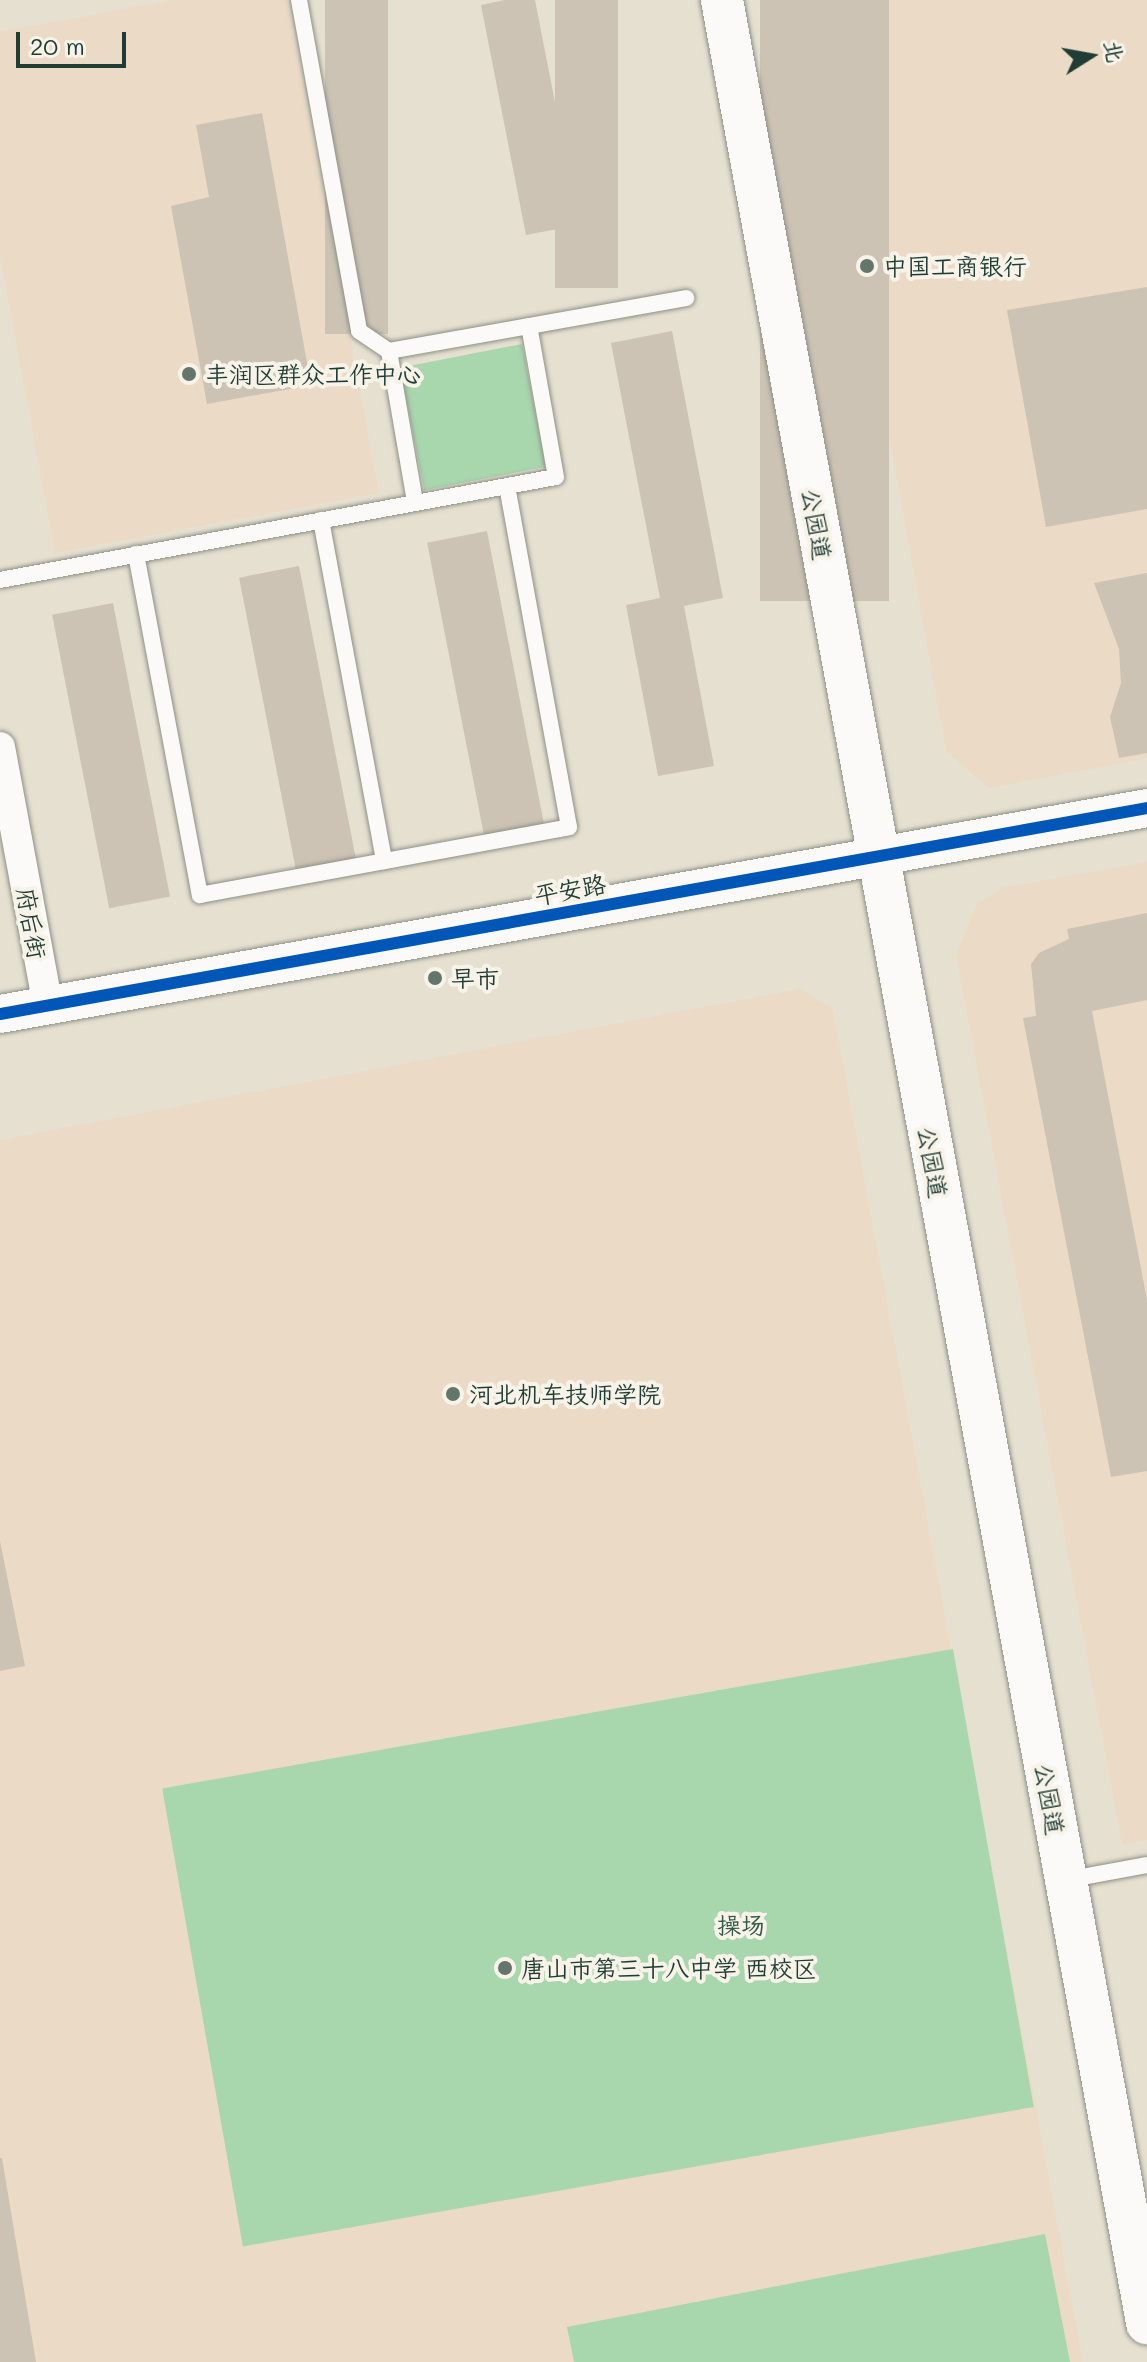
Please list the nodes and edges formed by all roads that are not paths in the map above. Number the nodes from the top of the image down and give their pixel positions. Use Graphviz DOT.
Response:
graph roads {
  1 [pos="299,0"];
  2 [pos="722,0"];
  3 [pos="686,298"];
  4 [pos="529,326"];
  5 [pos="389,351"];
  6 [pos="507,487"];
  7 [pos="415,502"];
  8 [pos="321,520"];
  9 [pos="136,554"];
  10 [pos="0,580"];
  11 [pos="0,747"];
  12 [pos="1147,808"];
  13 [pos="877,856"];
  14 [pos="384,861"];
  15 [pos="48,1005"];
  16 [pos="0,1014"];
  17 [pos="1147,1865"];
  18 [pos="1065,1880"];
  19 [pos="1147,2323"];
  1 -- 5 [label="lane"];
  2 -- 13 [label="main road, 公园道"];
  3 -- 4 [label="lane"];
  4 -- 5 [label="lane"];
  4 -- 6 [label="lane"];
  5 -- 7 [label="lane"];
  6 -- 7 [label="lane"];
  6 -- 14 [label="lane"];
  7 -- 8 [label="lane"];
  8 -- 9 [label="lane"];
  8 -- 14 [label="lane"];
  9 -- 10 [label="lane"];
  9 -- 14 [label="lane"];
  11 -- 15 [label="street, 府后街"];
  12 -- 13 [label="street, 平安路"];
  13 -- 15 [label="street, 平安路"];
  13 -- 18 [label="main road, 公园道"];
  15 -- 16 [label="street, 平安路"];
  17 -- 18 [label="lane"];
  18 -- 19 [label="main road, 公园道"];
}
